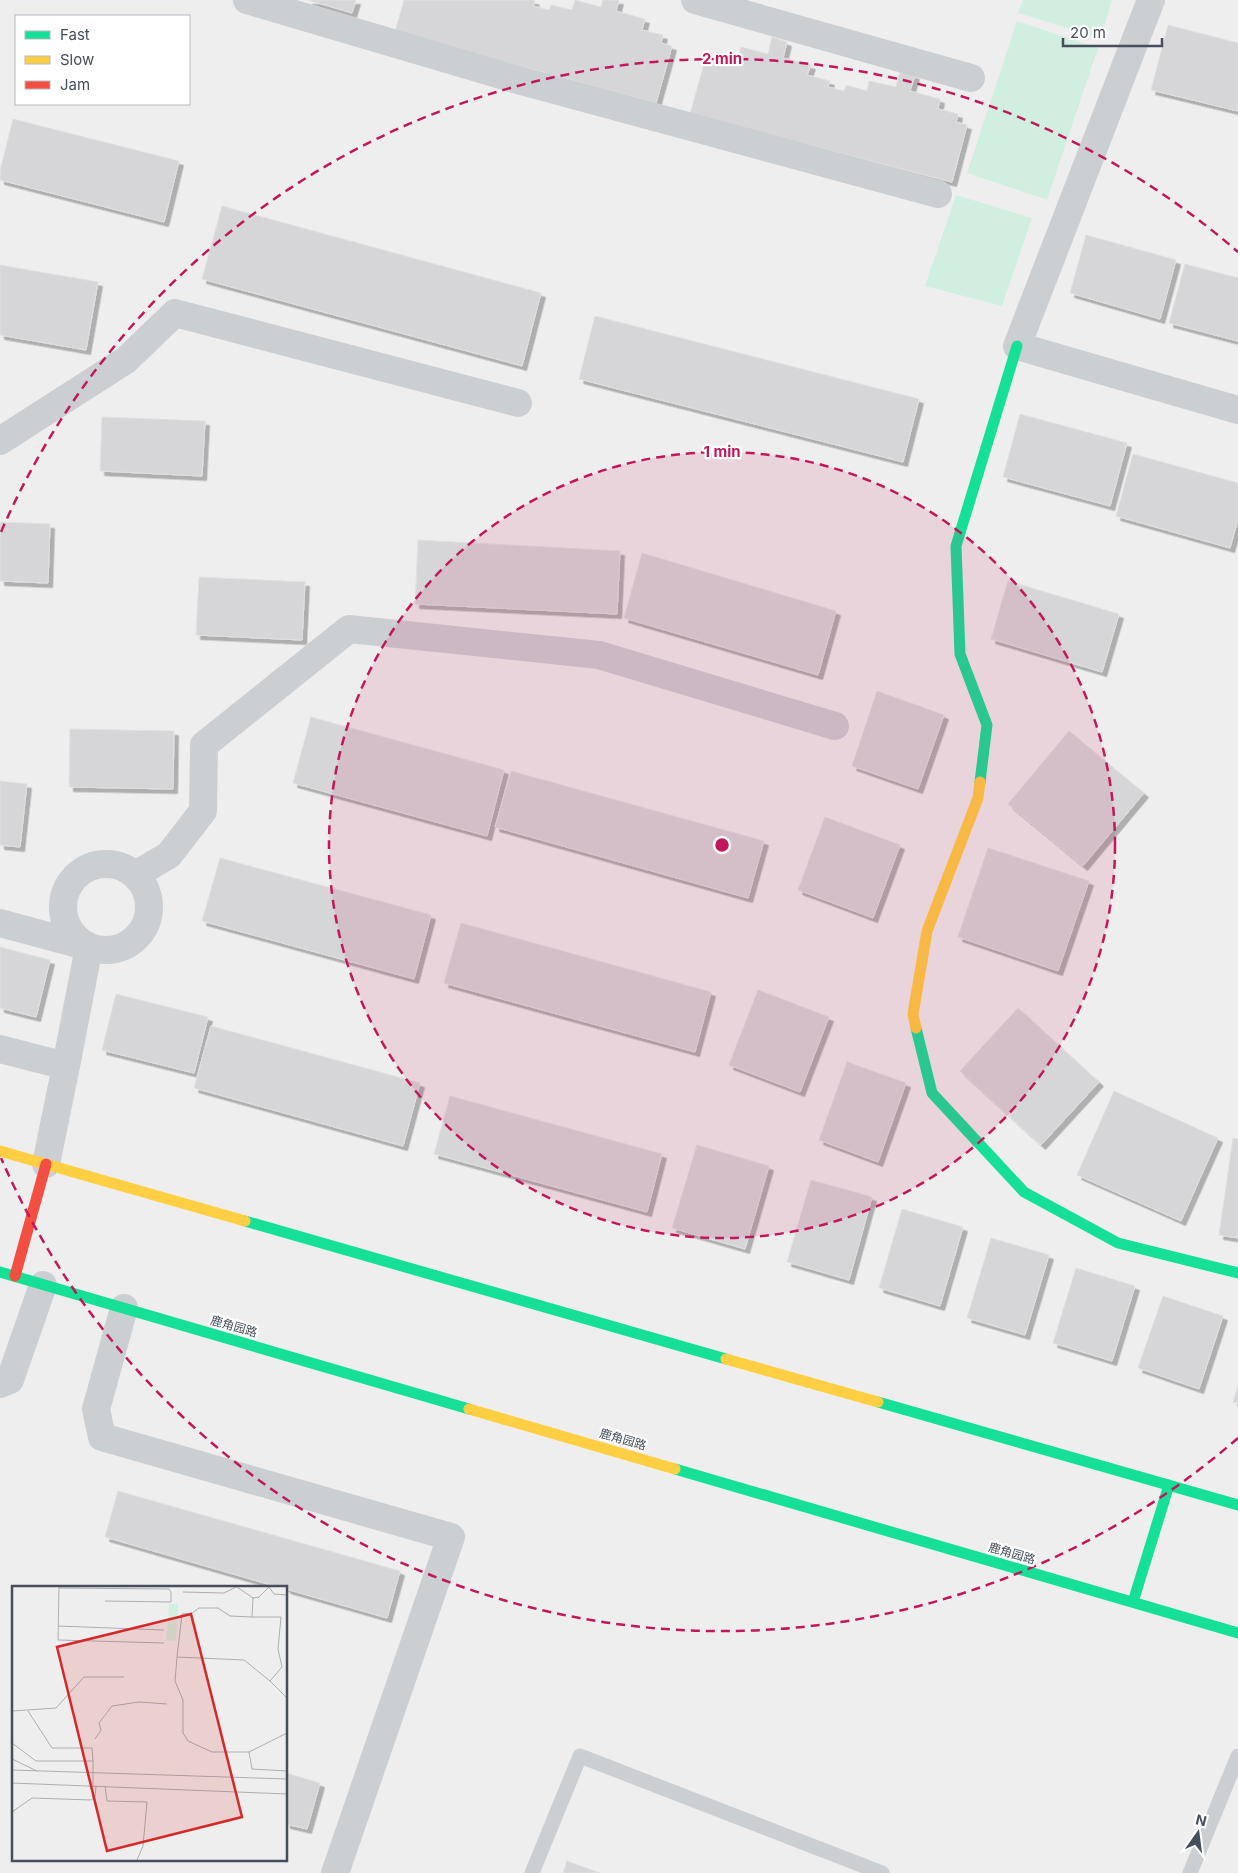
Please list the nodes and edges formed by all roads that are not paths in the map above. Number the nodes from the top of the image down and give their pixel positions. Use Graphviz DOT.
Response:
graph roads {
  1 [pos="247,0"];
  2 [pos="695,0"];
  3 [pos="1151,0"];
  4 [pos="971,78"];
  5 [pos="938,194"];
  6 [pos="1017,346"];
  7 [pos="518,402"];
  8 [pos="1238,410"];
  9 [pos="0,442"];
  10 [pos="835,726"];
  11 [pos="135,875"];
  12 [pos="0,924"];
  13 [pos="89,947"];
  14 [pos="0,1049"];
  15 [pos="66,1066"];
  16 [pos="0,1151"];
  17 [pos="46,1164"];
  18 [pos="0,1272"];
  19 [pos="1238,1273"];
  20 [pos="15,1276"];
  21 [pos="43,1285"];
  22 [pos="124,1308"];
  23 [pos="0,1384"];
  24 [pos="1169,1485"];
  25 [pos="1238,1505"];
  26 [pos="1133,1602"];
  27 [pos="1238,1633"];
  28 [pos="1238,1756"];
  29 [pos="335,1873"];
  30 [pos="532,1873"];
  31 [pos="882,1873"];
  32 [pos="1190,1873"];
  1 -- 5 [label="street"];
  2 -- 4 [label="street"];
  3 -- 6 [label="street"];
  6 -- 8 [label="street"];
  6 -- 19 [label="street"];
  7 -- 9 [label="street"];
  10 -- 11 [label="street"];
  11 -- 13 [label="street"];
  11 -- 13 [label="street"];
  12 -- 13 [label="street"];
  13 -- 15 [label="street"];
  14 -- 15 [label="street"];
  15 -- 17 [label="street"];
  16 -- 17 [label="street"];
  17 -- 20 [label="street"];
  17 -- 24 [label="street"];
  18 -- 20 [label="street, 鹿角园路"];
  20 -- 21 [label="street, 鹿角园路"];
  21 -- 22 [label="street, 鹿角园路"];
  21 -- 23 [label="street"];
  22 -- 26 [label="street, 鹿角园路"];
  22 -- 29 [label="street"];
  24 -- 25 [label="street"];
  24 -- 26 [label="street"];
  26 -- 27 [label="street, 鹿角园路"];
  28 -- 32 [label="lane"];
  30 -- 31 [label="lane"];
}
